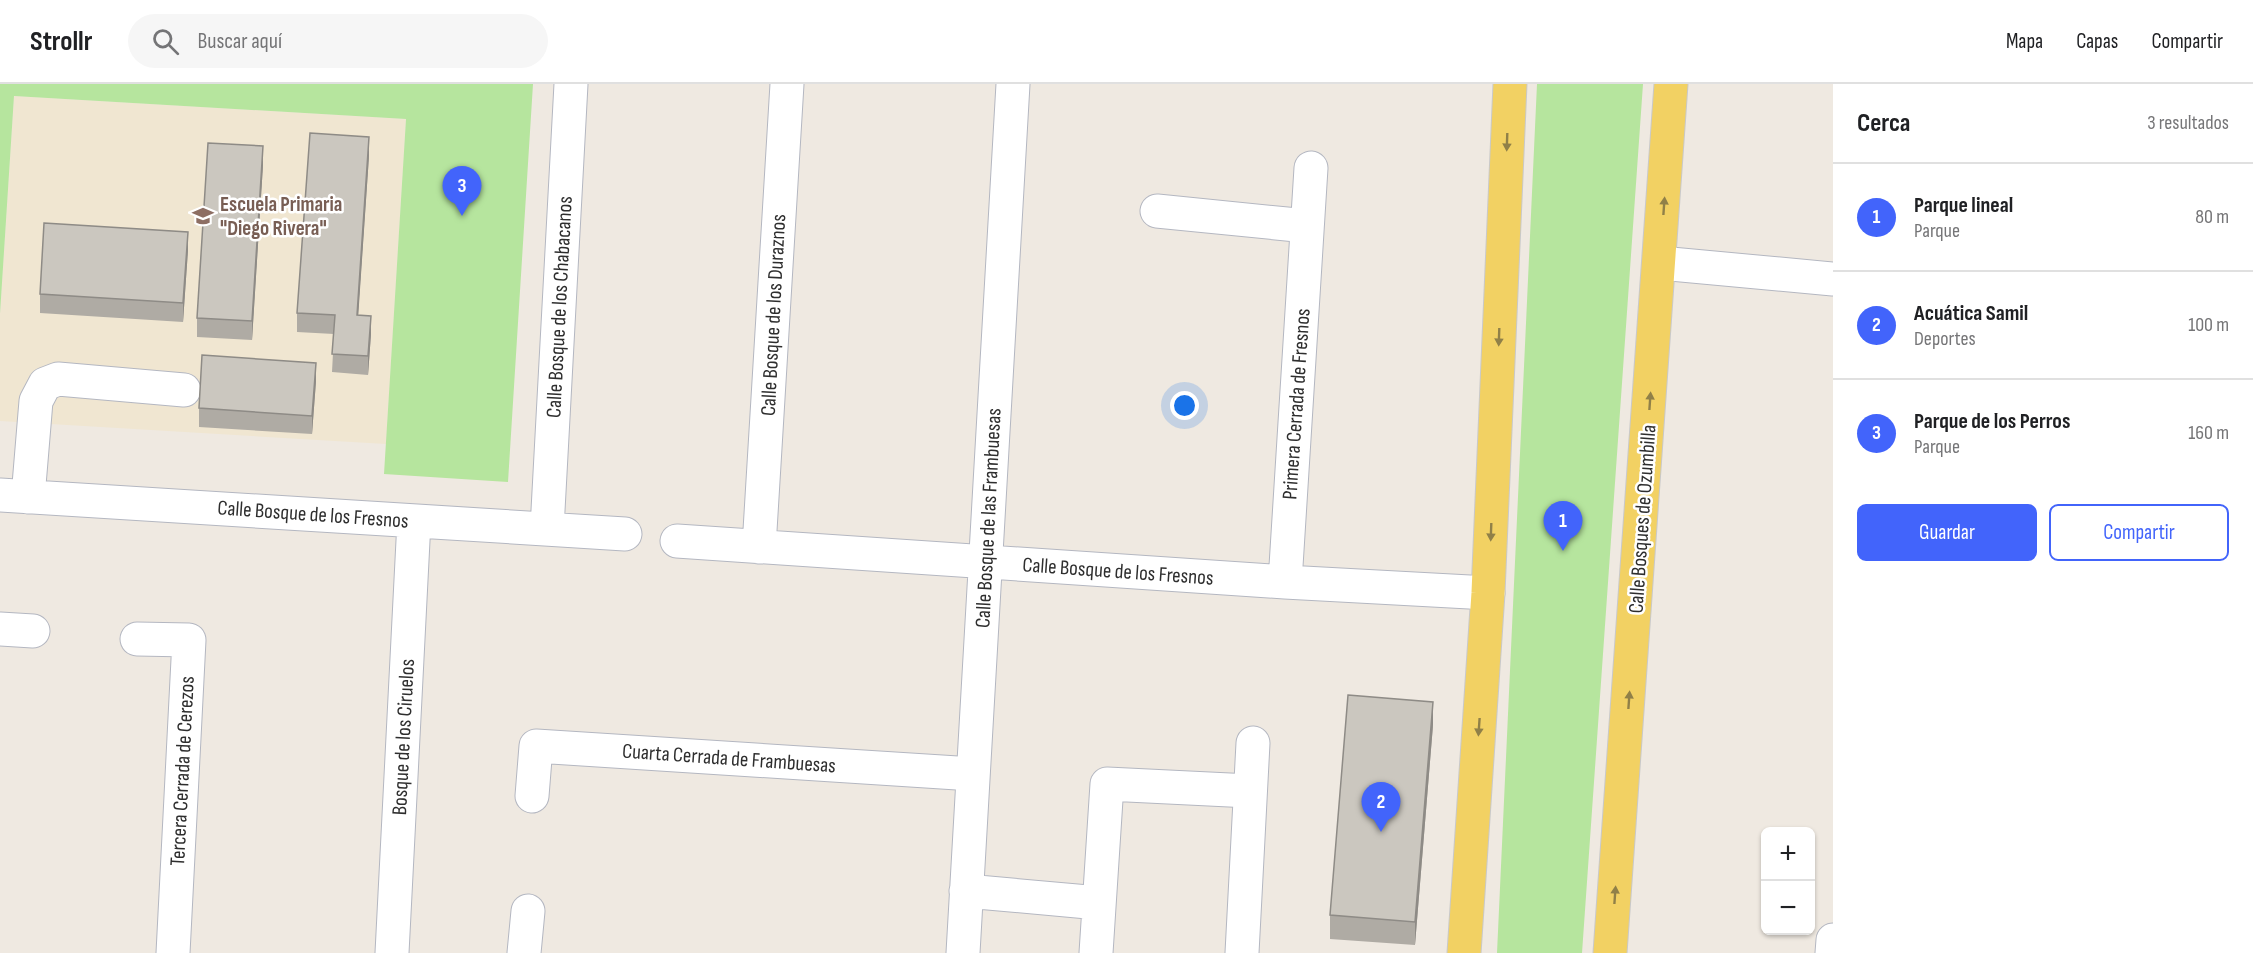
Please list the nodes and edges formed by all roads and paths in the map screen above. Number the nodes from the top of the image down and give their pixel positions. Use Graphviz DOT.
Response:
graph roads {
  1 [pos="571,84"];
  2 [pos="787,84"];
  3 [pos="1013,84"];
  4 [pos="1509,84"];
  5 [pos="1671,84"];
  6 [pos="1311,168"];
  7 [pos="1157,211"];
  8 [pos="1307,226"];
  9 [pos="1660,263"];
  10 [pos="1833,279"];
  11 [pos="184,390"];
  12 [pos="14,496"];
  13 [pos="414,520"];
  14 [pos="547,529"];
  15 [pos="625,534"];
  16 [pos="676,541"];
  17 [pos="759,546"];
  18 [pos="985,561"];
  19 [pos="1285,582"];
  20 [pos="1488,593"];
  21 [pos="0,629"];
  22 [pos="33,631"];
  23 [pos="137,639"];
  24 [pos="1253,743"];
  25 [pos="973,774"];
  26 [pos="1250,791"];
  27 [pos="532,796"];
  28 [pos="966,891"];
  29 [pos="1099,903"];
  30 [pos="528,911"];
  31 [pos="1833,940"];
  32 [pos="173,953"];
  33 [pos="392,953"];
  34 [pos="524,953"];
  35 [pos="963,953"];
  36 [pos="1095,953"];
  37 [pos="1242,953"];
  38 [pos="1464,953"];
  39 [pos="1611,953"];
  40 [pos="1832,953"];
  1 -- 14 [label="street, Calle Bosque de los Chabacanos"];
  2 -- 17 [label="street, Calle Bosque de los Duraznos"];
  3 -- 18 [label="street, Calle Bosque de las Frambuesas"];
  4 -- 20 [label="main road, one-way"];
  9 -- 5 [label="main road, Calle Bosques de Ozumbilla, one-way"];
  6 -- 8 [label="street, Primera Cerrada de Fresnos"];
  7 -- 8 [label="street"];
  8 -- 19 [label="street, Primera Cerrada de Fresnos"];
  9 -- 10 [label="street"];
  39 -- 9 [label="main road, Calle Bosques de Ozumbilla, one-way"];
  11 -- 12 [label="street"];
  12 -- 13 [label="street, Calle Bosque de los Fresnos"];
  13 -- 14 [label="street, Calle Bosque de los Fresnos"];
  13 -- 33 [label="street, Bosque de los Ciruelos"];
  14 -- 15 [label="street, Calle Bosque de los Fresnos"];
  16 -- 17 [label="street, Calle Bosque de los Fresnos"];
  17 -- 18 [label="street, Calle Bosque de los Fresnos"];
  18 -- 19 [label="street, Calle Bosque de los Fresnos"];
  18 -- 25 [label="street, Calle Bosque de las Frambuesas"];
  19 -- 20 [label="street, Calle Bosque de los Fresnos"];
  20 -- 38 [label="main road, one-way"];
  21 -- 22 [label="street"];
  23 -- 32 [label="street, Tercera Cerrada de Cerezos"];
  24 -- 26 [label="street"];
  25 -- 27 [label="street, Cuarta Cerrada de Frambuesas"];
  25 -- 28 [label="street, Calle Bosque de las Frambuesas"];
  26 -- 29 [label="street"];
  26 -- 37 [label="street"];
  28 -- 29 [label="street"];
  28 -- 35 [label="street, Calle Bosque de las Frambuesas"];
  29 -- 36 [label="street"];
  30 -- 34 [label="street"];
  31 -- 40 [label="street"];
}
